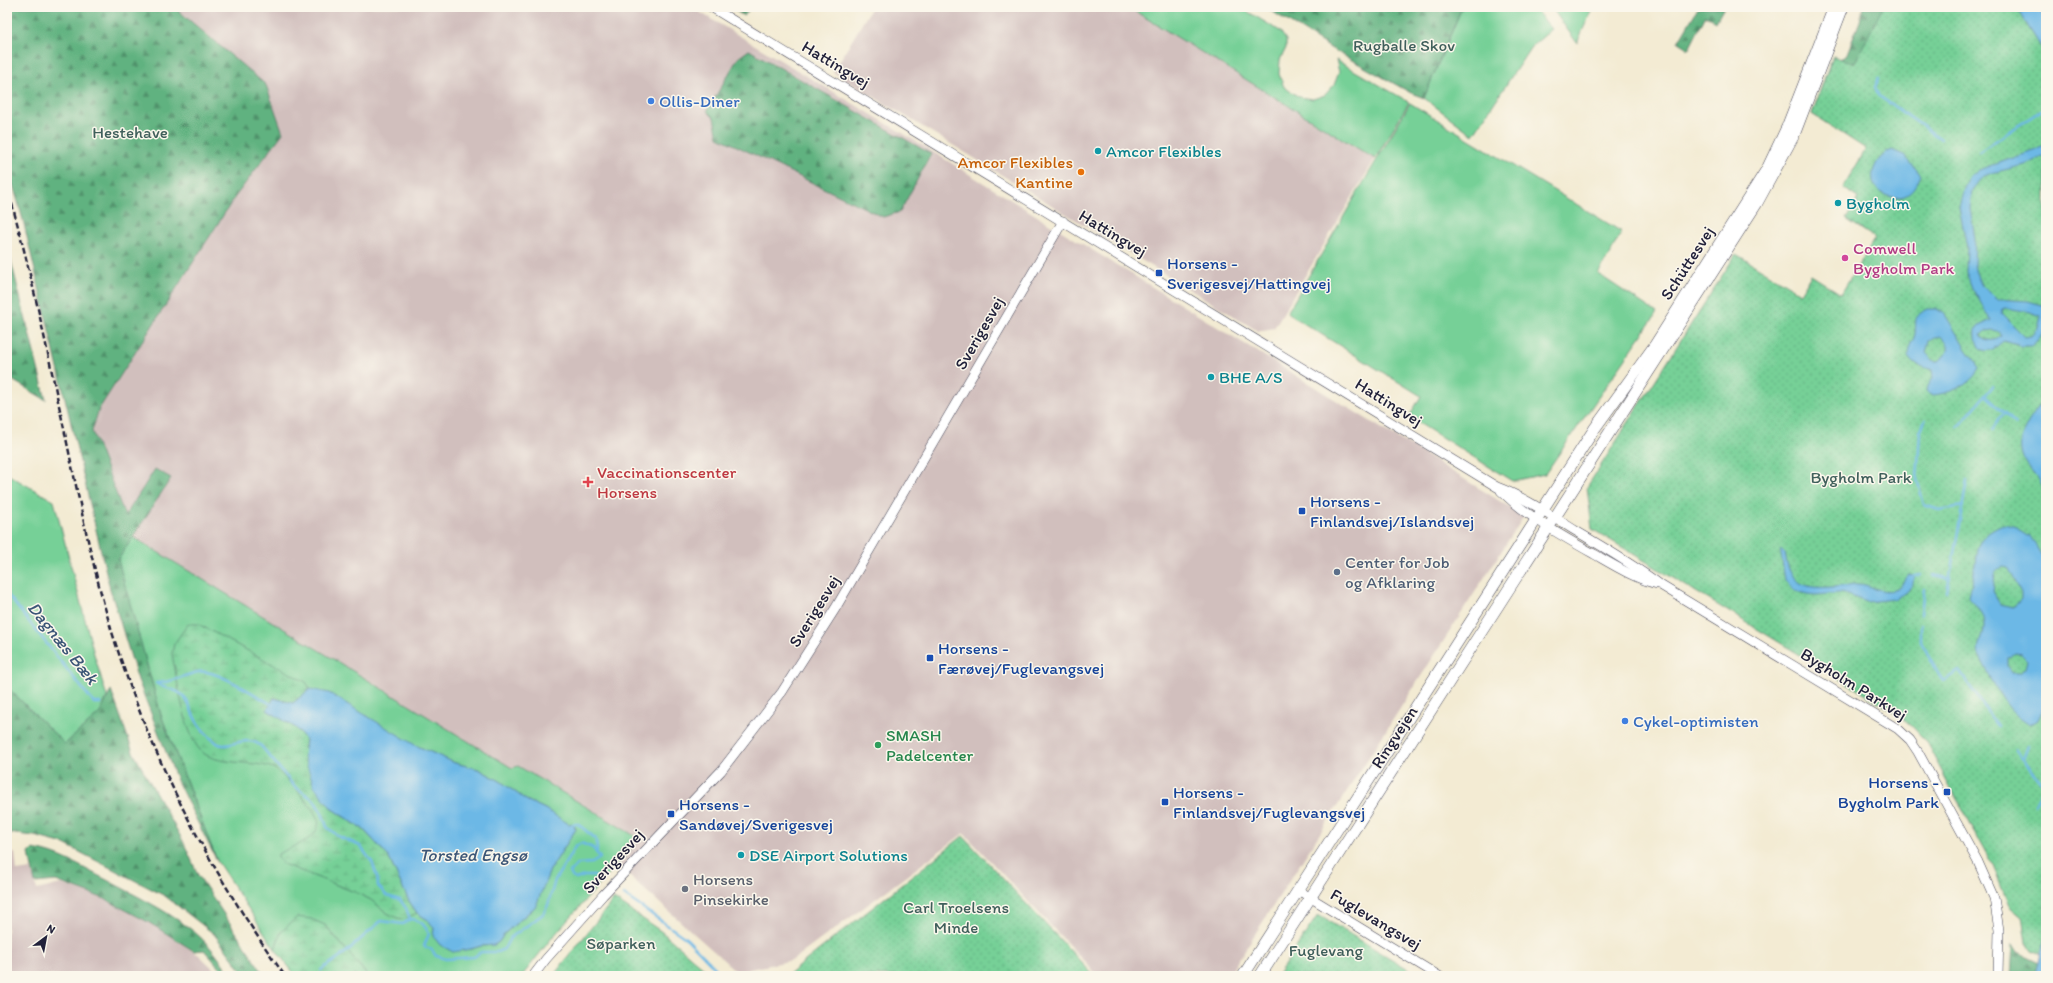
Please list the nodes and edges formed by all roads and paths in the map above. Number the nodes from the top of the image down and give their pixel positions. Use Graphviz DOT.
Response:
graph roads {
  1 [pos="711,7"];
  2 [pos="1834,7"];
  3 [pos="1843,7"];
  4 [pos="1063,221"];
  5 [pos="1497,487"];
  6 [pos="1542,509"];
  7 [pos="1556,518"];
  8 [pos="1536,519"];
  9 [pos="1549,528"];
  10 [pos="1662,586"];
  11 [pos="1298,890"];
  12 [pos="1311,899"];
  13 [pos="533,976"];
  14 [pos="1243,976"];
  15 [pos="1260,976"];
  16 [pos="1439,976"];
  17 [pos="1998,976"];
  1 -- 4 [label="street, Hattingvej"];
  2 -- 6 [label="main road, Schüttesvej"];
  3 -- 7 [label="main road, Schüttesvej"];
  4 -- 5 [label="street, Hattingvej"];
  4 -- 13 [label="street, Sverigesvej"];
  5 -- 6 [label="street, Hattingvej"];
  5 -- 8 [label="street, Hattingvej"];
  6 -- 7 [label="street, Bygholm Parkvej"];
  6 -- 8 [label="main road, Schüttesvej"];
  7 -- 9 [label="main road, Ringvejen"];
  7 -- 10 [label="street, Bygholm Parkvej"];
  8 -- 9 [label="street, Bygholm Parkvej"];
  8 -- 11 [label="main road, Ringvejen"];
  9 -- 10 [label="street, Bygholm Parkvej"];
  9 -- 12 [label="main road, Ringvejen"];
  10 -- 17 [label="street, Bygholm Parkvej"];
  11 -- 12 [label="street, Fuglevangsvej"];
  11 -- 14 [label="main road, Ringvejen"];
  12 -- 15 [label="main road, Ringvejen"];
  12 -- 16 [label="street, Fuglevangsvej"];
}
